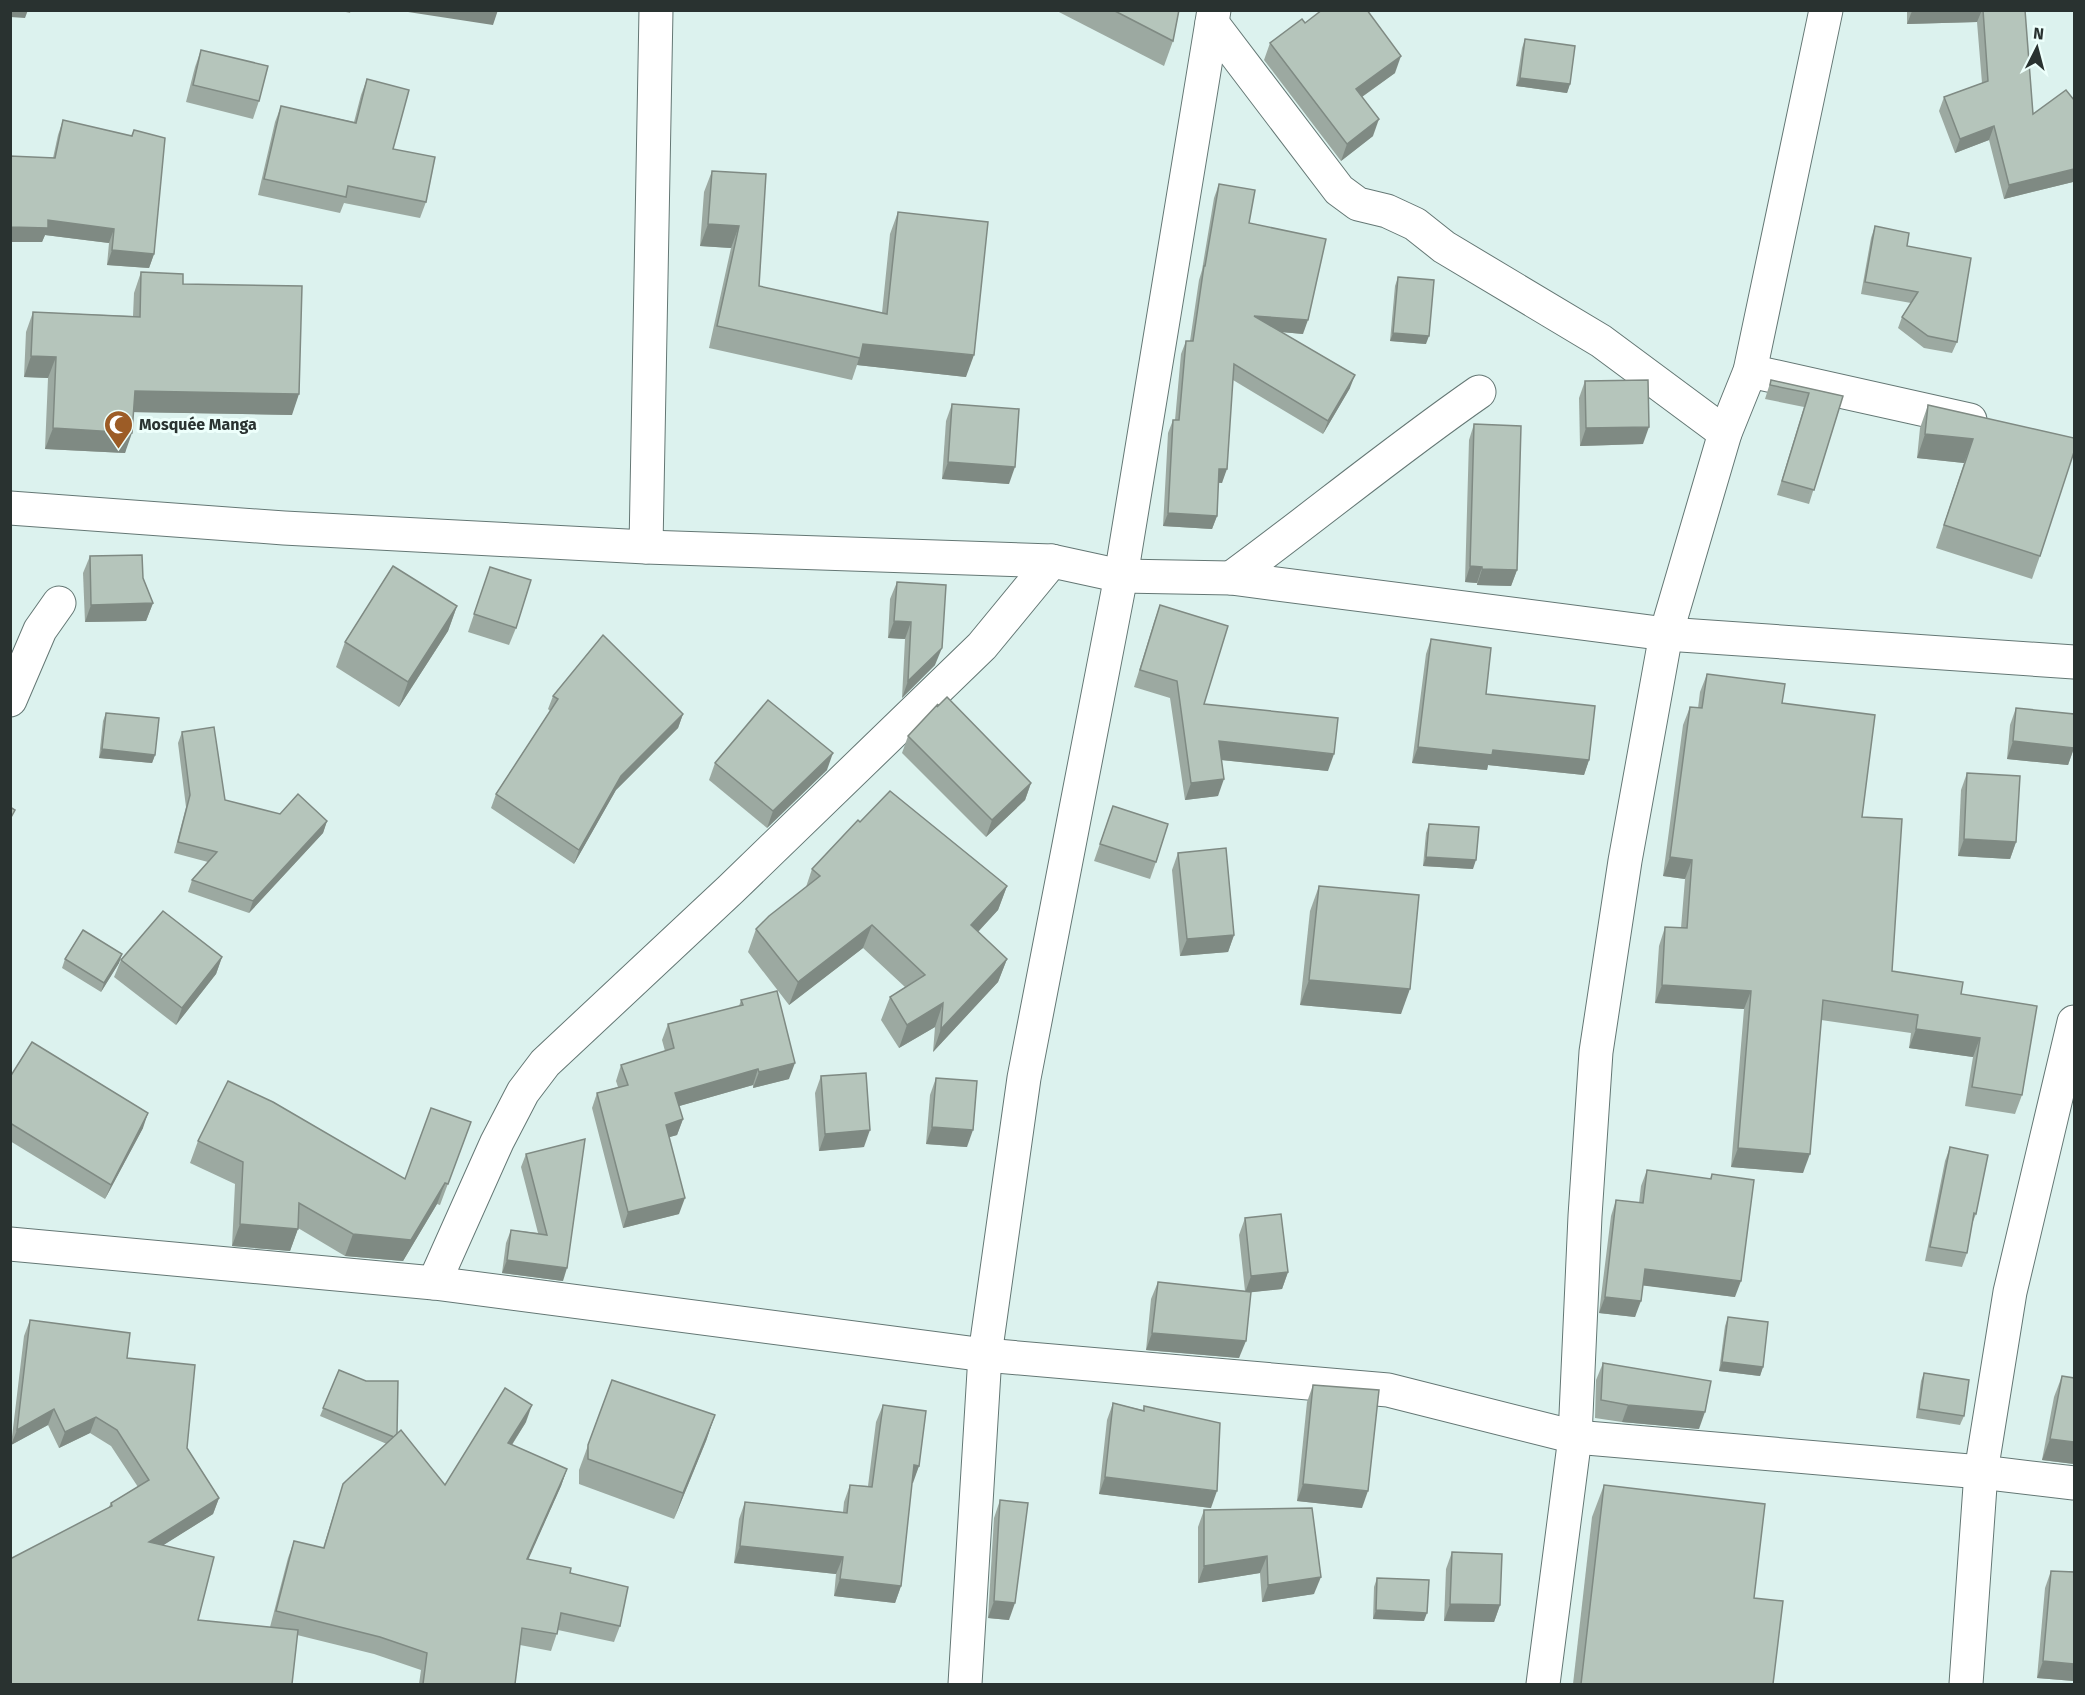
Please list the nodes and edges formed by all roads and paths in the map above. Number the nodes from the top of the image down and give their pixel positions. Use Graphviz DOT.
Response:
graph roads {
  1 [pos="656,10"];
  2 [pos="1826,10"];
  3 [pos="1213,17"];
  4 [pos="1750,371"];
  5 [pos="1479,392"];
  6 [pos="1993,425"];
  7 [pos="1725,433"];
  8 [pos="10,508"];
  9 [pos="646,547"];
  10 [pos="1052,561"];
  11 [pos="1121,576"];
  12 [pos="1231,578"];
  13 [pos="59,603"];
  14 [pos="1666,634"];
  15 [pos="2074,662"];
  16 [pos="10,700"];
  17 [pos="2074,1022"];
  18 [pos="10,1244"];
  19 [pos="434,1283"];
  20 [pos="985,1354"];
  21 [pos="1575,1437"];
  22 [pos="1981,1472"];
  23 [pos="2074,1483"];
  24 [pos="965,1684"];
  25 [pos="1544,1684"];
  26 [pos="1966,1684"];
  1 -- 9 [label="street"];
  2 -- 4 [label="street"];
  3 -- 7 [label="street"];
  3 -- 11 [label="street"];
  4 -- 6 [label="street"];
  4 -- 7 [label="street"];
  5 -- 12 [label="street"];
  7 -- 14 [label="street"];
  8 -- 9 [label="street"];
  9 -- 10 [label="street"];
  10 -- 11 [label="street"];
  10 -- 19 [label="street"];
  11 -- 12 [label="street"];
  11 -- 20 [label="street"];
  12 -- 14 [label="street"];
  13 -- 16 [label="street"];
  14 -- 15 [label="street"];
  14 -- 21 [label="street"];
  17 -- 22 [label="street"];
  18 -- 19 [label="street"];
  19 -- 20 [label="street"];
  20 -- 21 [label="street"];
  20 -- 24 [label="street"];
  21 -- 22 [label="street"];
  21 -- 25 [label="street"];
  22 -- 23 [label="street"];
  22 -- 26 [label="street"];
}
